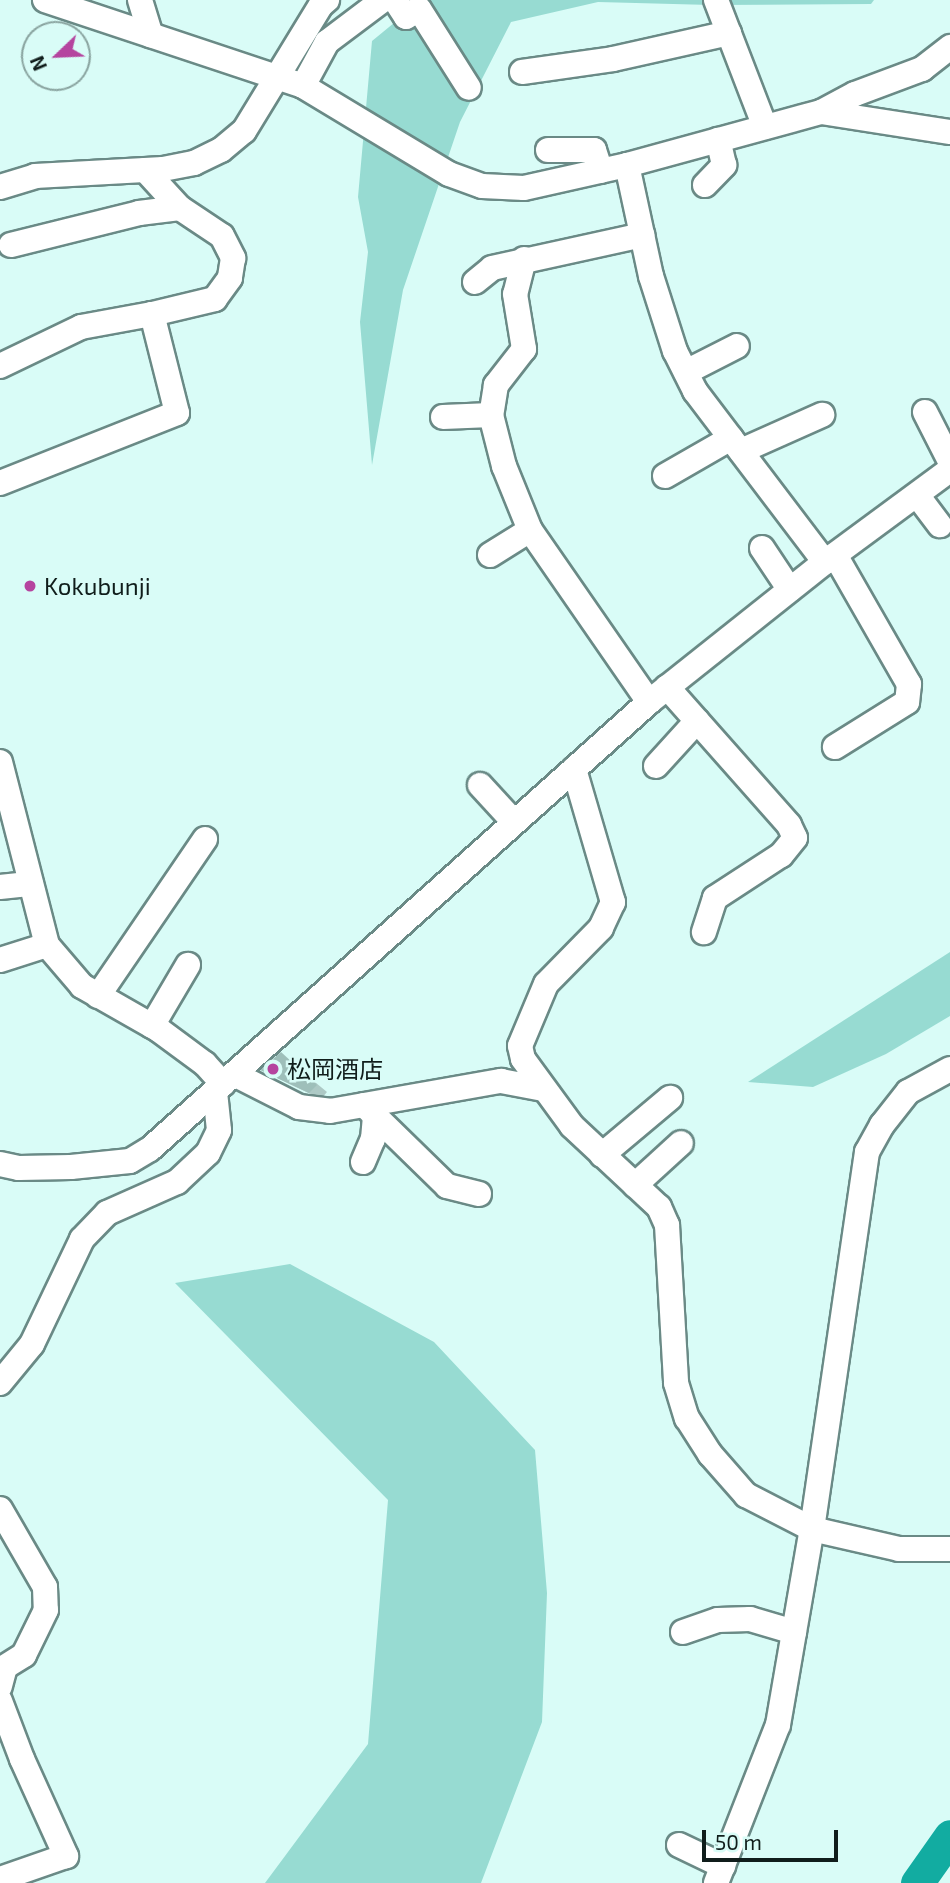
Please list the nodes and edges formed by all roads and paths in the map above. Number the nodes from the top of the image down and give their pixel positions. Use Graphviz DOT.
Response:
graph roads {
  1 [pos="46,0"];
  2 [pos="140,0"];
  3 [pos="327,0"];
  4 [pos="383,0"];
  5 [pos="395,0"];
  6 [pos="716,0"];
  7 [pos="729,33"];
  8 [pos="151,35"];
  9 [pos="950,47"];
  10 [pos="522,72"];
  11 [pos="279,77"];
  12 [pos="303,86"];
  13 [pos="469,88"];
  14 [pos="821,112"];
  15 [pos="765,127"];
  16 [pos="950,132"];
  17 [pos="718,140"];
  18 [pos="548,150"];
  19 [pos="627,165"];
  20 [pos="145,170"];
  21 [pos="601,171"];
  22 [pos="705,185"];
  23 [pos="0,187"];
  24 [pos="180,208"];
  25 [pos="642,234"];
  26 [pos="11,245"];
  27 [pos="524,259"];
  28 [pos="475,282"];
  29 [pos="152,314"];
  30 [pos="737,346"];
  31 [pos="0,366"];
  32 [pos="686,372"];
  33 [pos="925,412"];
  34 [pos="491,415"];
  35 [pos="822,415"];
  36 [pos="443,417"];
  37 [pos="736,444"];
  38 [pos="950,461"];
  39 [pos="950,470"];
  40 [pos="665,476"];
  41 [pos="0,483"];
  42 [pos="917,495"];
  43 [pos="940,525"];
  44 [pos="530,530"];
  45 [pos="762,548"];
  46 [pos="491,555"];
  47 [pos="830,559"];
  48 [pos="790,590"];
  49 [pos="658,694"];
  50 [pos="697,721"];
  51 [pos="835,747"];
  52 [pos="0,762"];
  53 [pos="656,766"];
  54 [pos="574,769"];
  55 [pos="480,785"];
  56 [pos="514,822"];
  57 [pos="205,839"];
  58 [pos="31,884"];
  59 [pos="2,891"];
  60 [pos="704,932"];
  61 [pos="47,945"];
  62 [pos="0,960"];
  63 [pos="188,965"];
  64 [pos="98,996"];
  65 [pos="152,1026"];
  66 [pos="950,1069"];
  67 [pos="224,1083"];
  68 [pos="543,1088"];
  69 [pos="670,1098"];
  70 [pos="370,1110"];
  71 [pos="681,1143"];
  72 [pos="602,1155"];
  73 [pos="363,1162"];
  74 [pos="0,1164"];
  75 [pos="635,1185"];
  76 [pos="479,1194"];
  77 [pos="0,1383"];
  78 [pos="0,1509"];
  79 [pos="812,1529"];
  80 [pos="950,1549"];
  81 [pos="683,1632"];
  82 [pos="794,1632"];
  83 [pos="0,1686"];
  84 [pos="0,1701"];
  85 [pos="678,1844"];
  86 [pos="719,1874"];
  87 [pos="0,1879"];
  1 -- 8 [label="street"];
  2 -- 8 [label="street"];
  3 -- 11 [label="street"];
  4 -- 12 [label="street"];
  5 -- 13 [label="street"];
  6 -- 7 [label="street"];
  7 -- 10 [label="street"];
  7 -- 15 [label="street"];
  8 -- 11 [label="street"];
  9 -- 14 [label="street"];
  11 -- 12 [label="street"];
  11 -- 20 [label="street"];
  12 -- 21 [label="street"];
  14 -- 15 [label="street"];
  14 -- 16 [label="street"];
  15 -- 17 [label="street"];
  17 -- 19 [label="street"];
  17 -- 22 [label="street"];
  18 -- 21 [label="street"];
  19 -- 21 [label="street"];
  19 -- 25 [label="street"];
  20 -- 23 [label="street"];
  20 -- 24 [label="street"];
  24 -- 26 [label="street"];
  24 -- 29 [label="street"];
  25 -- 27 [label="street"];
  25 -- 32 [label="street"];
  27 -- 28 [label="street"];
  27 -- 34 [label="street"];
  29 -- 31 [label="street"];
  29 -- 41 [label="street"];
  30 -- 32 [label="street"];
  32 -- 37 [label="street"];
  33 -- 38 [label="street"];
  34 -- 36 [label="street"];
  34 -- 44 [label="street"];
  35 -- 37 [label="street"];
  37 -- 40 [label="street"];
  37 -- 47 [label="street"];
  39 -- 42 [label="street"];
  42 -- 43 [label="street"];
  42 -- 47 [label="street"];
  44 -- 46 [label="street"];
  44 -- 49 [label="street"];
  45 -- 48 [label="street"];
  47 -- 48 [label="street"];
  47 -- 51 [label="street"];
  48 -- 49 [label="street"];
  49 -- 50 [label="street"];
  49 -- 54 [label="street"];
  50 -- 53 [label="street"];
  50 -- 60 [label="street"];
  52 -- 58 [label="street"];
  54 -- 56 [label="street"];
  54 -- 68 [label="street"];
  55 -- 56 [label="street"];
  56 -- 67 [label="street"];
  57 -- 64 [label="street"];
  58 -- 59 [label="street"];
  58 -- 61 [label="street"];
  61 -- 62 [label="street"];
  61 -- 64 [label="street"];
  63 -- 65 [label="street"];
  64 -- 65 [label="street"];
  65 -- 67 [label="street"];
  66 -- 79 [label="street"];
  67 -- 70 [label="street"];
  67 -- 74 [label="street"];
  67 -- 77 [label="street"];
  68 -- 70 [label="street"];
  68 -- 72 [label="street"];
  69 -- 72 [label="street"];
  70 -- 73 [label="street"];
  70 -- 76 [label="street"];
  71 -- 75 [label="street"];
  72 -- 75 [label="street"];
  75 -- 79 [label="street"];
  78 -- 83 [label="street"];
  79 -- 80 [label="street"];
  79 -- 82 [label="street"];
  81 -- 82 [label="street"];
  82 -- 86 [label="street"];
  84 -- 87 [label="street"];
  85 -- 86 [label="street"];
}
